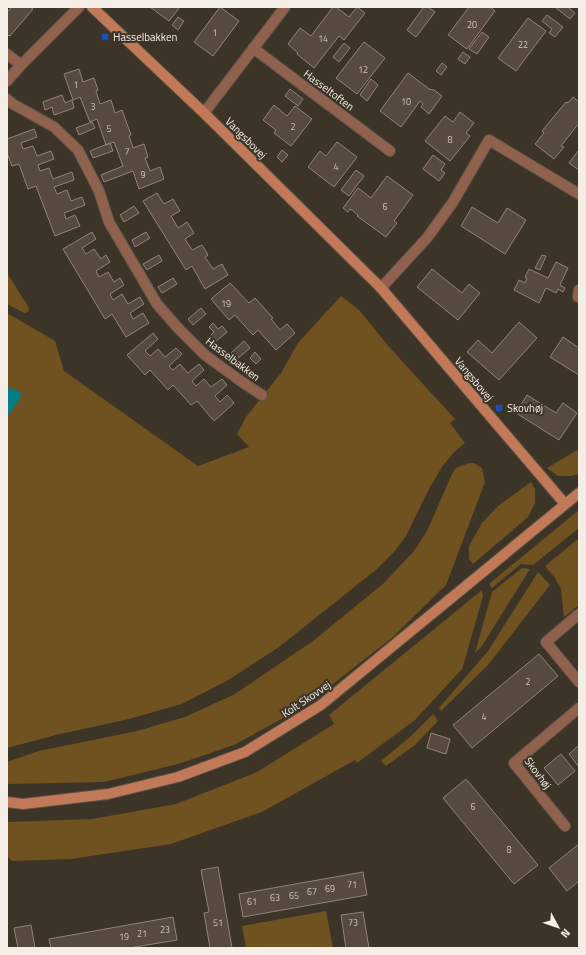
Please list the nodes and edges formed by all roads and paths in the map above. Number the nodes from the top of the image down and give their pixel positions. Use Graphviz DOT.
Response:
graph roads {
  1 [pos="79,7"];
  2 [pos="92,7"];
  3 [pos="285,7"];
  4 [pos="253,48"];
  5 [pos="7,54"];
  6 [pos="21,65"];
  7 [pos="7,81"];
  8 [pos="7,99"];
  9 [pos="204,113"];
  10 [pos="390,151"];
  11 [pos="579,194"];
  12 [pos="381,288"];
  13 [pos="262,395"];
  14 [pos="579,493"];
  15 [pos="565,504"];
  16 [pos="579,614"];
  17 [pos="579,682"];
  18 [pos="579,708"];
  19 [pos="7,802"];
  20 [pos="565,826"];
  1 -- 6 [label="street"];
  2 -- 9 [label="street, Vangsbovej"];
  3 -- 4 [label="street"];
  4 -- 9 [label="street"];
  4 -- 10 [label="street, Hasseltoften"];
  5 -- 6 [label="street"];
  6 -- 7 [label="street"];
  8 -- 13 [label="street, Hasselbakken"];
  9 -- 12 [label="street, Vangsbovej"];
  11 -- 12 [label="street"];
  12 -- 15 [label="street, Vangsbovej"];
  14 -- 15 [label="street, Kolt Skovvej"];
  15 -- 19 [label="street, Kolt Skovvej"];
  16 -- 17 [label="street"];
  18 -- 20 [label="street, Skovhøj"];
}
